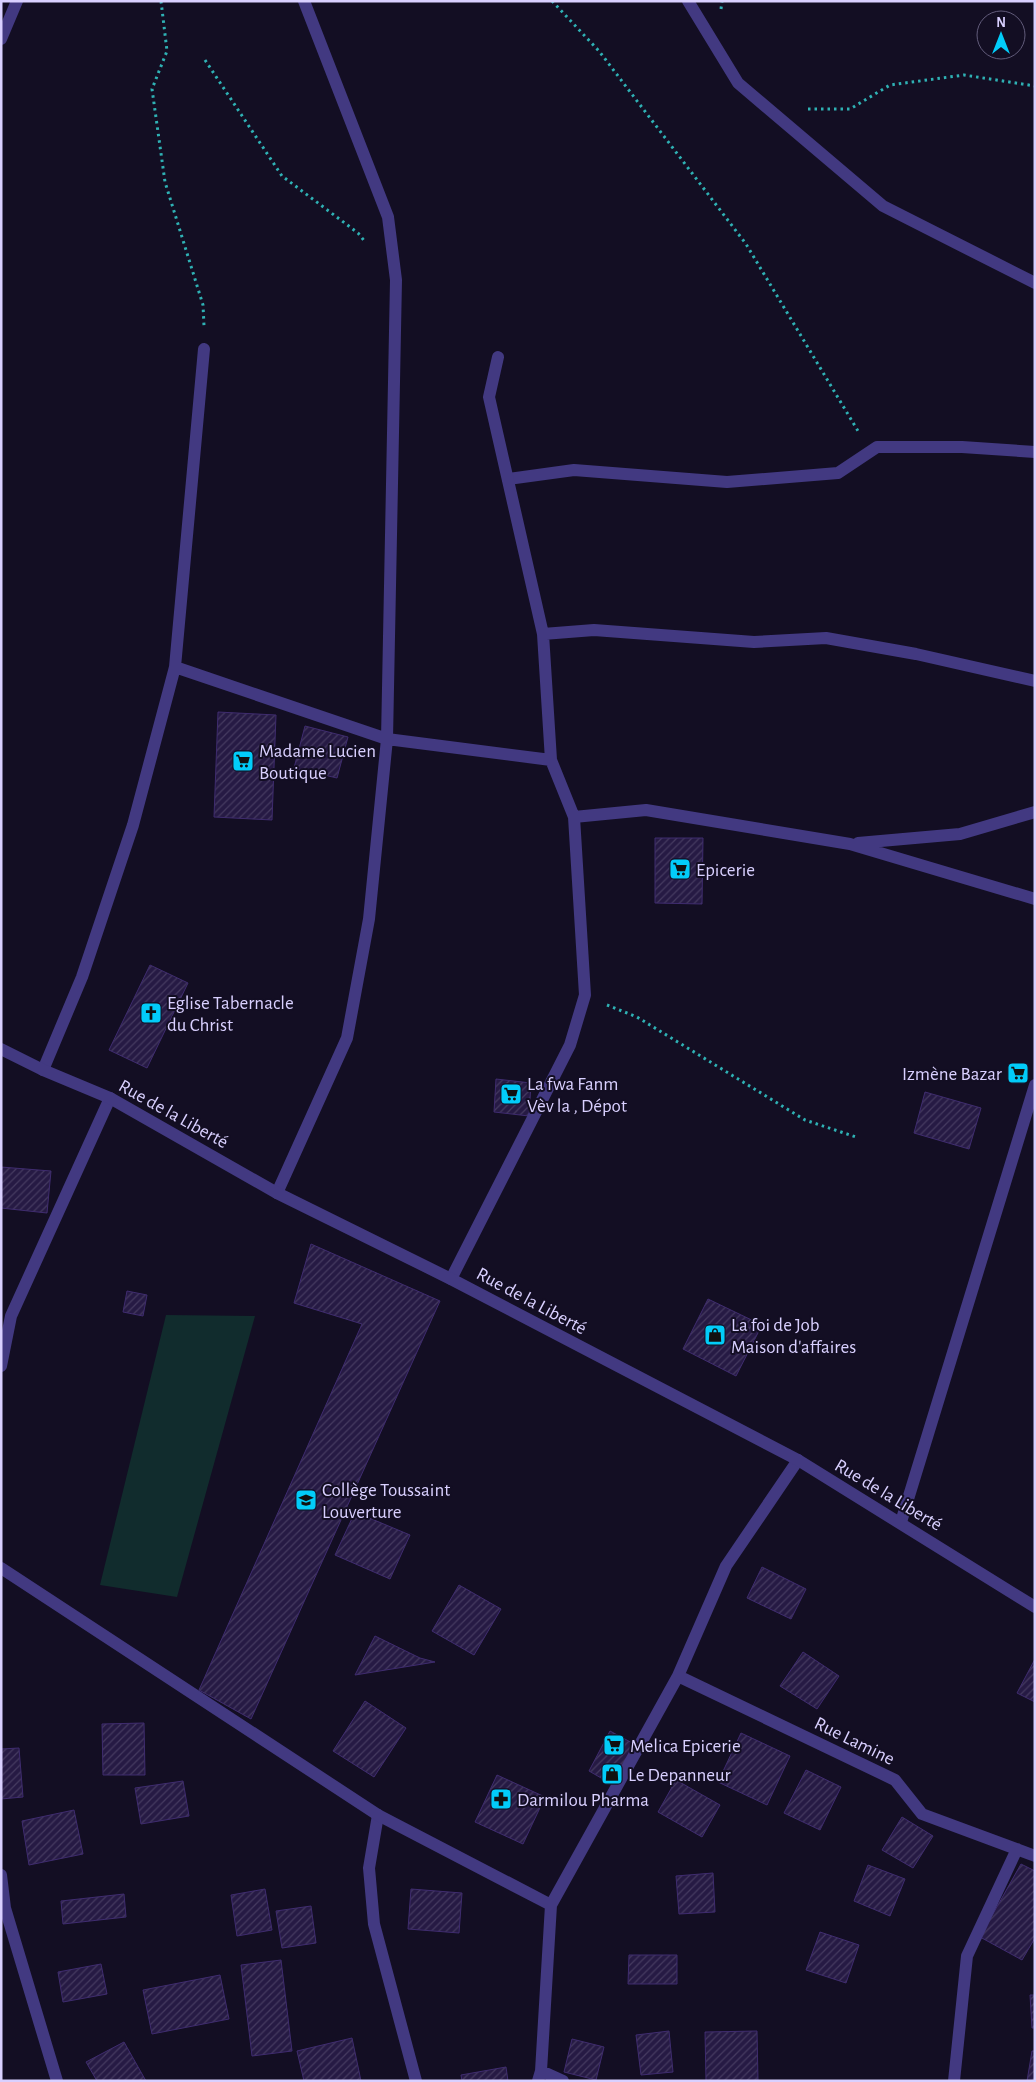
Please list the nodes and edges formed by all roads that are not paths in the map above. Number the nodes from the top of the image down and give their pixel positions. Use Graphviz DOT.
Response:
graph roads {
  1 [pos="17,1"];
  2 [pos="304,1"];
  3 [pos="688,1"];
  4 [pos="1,39"];
  5 [pos="1035,283"];
  6 [pos="204,349"];
  7 [pos="498,357"];
  8 [pos="1035,452"];
  9 [pos="508,479"];
  10 [pos="543,634"];
  11 [pos="176,667"];
  12 [pos="1035,681"];
  13 [pos="387,739"];
  14 [pos="551,760"];
  15 [pos="1035,812"];
  16 [pos="574,816"];
  17 [pos="850,844"];
  18 [pos="1035,899"];
  19 [pos="1,1049"];
  20 [pos="43,1070"];
  21 [pos="1035,1084"];
  22 [pos="110,1098"];
  23 [pos="277,1193"];
  24 [pos="452,1279"];
  25 [pos="1,1366"];
  26 [pos="798,1460"];
  27 [pos="901,1522"];
  28 [pos="1,1568"];
  29 [pos="1035,1607"];
  30 [pos="678,1676"];
  31 [pos="378,1815"];
  32 [pos="1017,1849"];
  33 [pos="1035,1856"];
  34 [pos="1,1875"];
  35 [pos="551,1905"];
  36 [pos="539,2076"];
  37 [pos="57,2081"];
  38 [pos="416,2081"];
  39 [pos="563,2081"];
  40 [pos="954,2081"];
  1 -- 4 [label="street"];
  2 -- 13 [label="street"];
  3 -- 5 [label="street"];
  6 -- 11 [label="street"];
  7 -- 9 [label="street"];
  8 -- 9 [label="street"];
  9 -- 10 [label="street"];
  10 -- 12 [label="street"];
  10 -- 14 [label="street"];
  11 -- 13 [label="street"];
  11 -- 20 [label="street"];
  13 -- 14 [label="street"];
  13 -- 23 [label="street"];
  14 -- 16 [label="street"];
  15 -- 17 [label="street"];
  16 -- 17 [label="street"];
  16 -- 24 [label="street"];
  17 -- 18 [label="street"];
  19 -- 20 [label="street, Rue de la Liberté"];
  20 -- 22 [label="street, Rue de la Liberté"];
  21 -- 27 [label="street"];
  22 -- 23 [label="street, Rue de la Liberté"];
  22 -- 25 [label="street"];
  23 -- 24 [label="street, Rue de la Liberté"];
  24 -- 26 [label="street, Rue de la Liberté"];
  26 -- 27 [label="street, Rue de la Liberté"];
  26 -- 30 [label="street"];
  27 -- 29 [label="street, Rue de la Liberté"];
  28 -- 31 [label="street"];
  30 -- 32 [label="street, Rue Lamine"];
  30 -- 35 [label="street"];
  31 -- 35 [label="street"];
  31 -- 38 [label="street"];
  32 -- 33 [label="street, Rue Lamine"];
  32 -- 40 [label="street"];
  34 -- 37 [label="street"];
  35 -- 36 [label="street"];
  36 -- 39 [label="street"];
}
